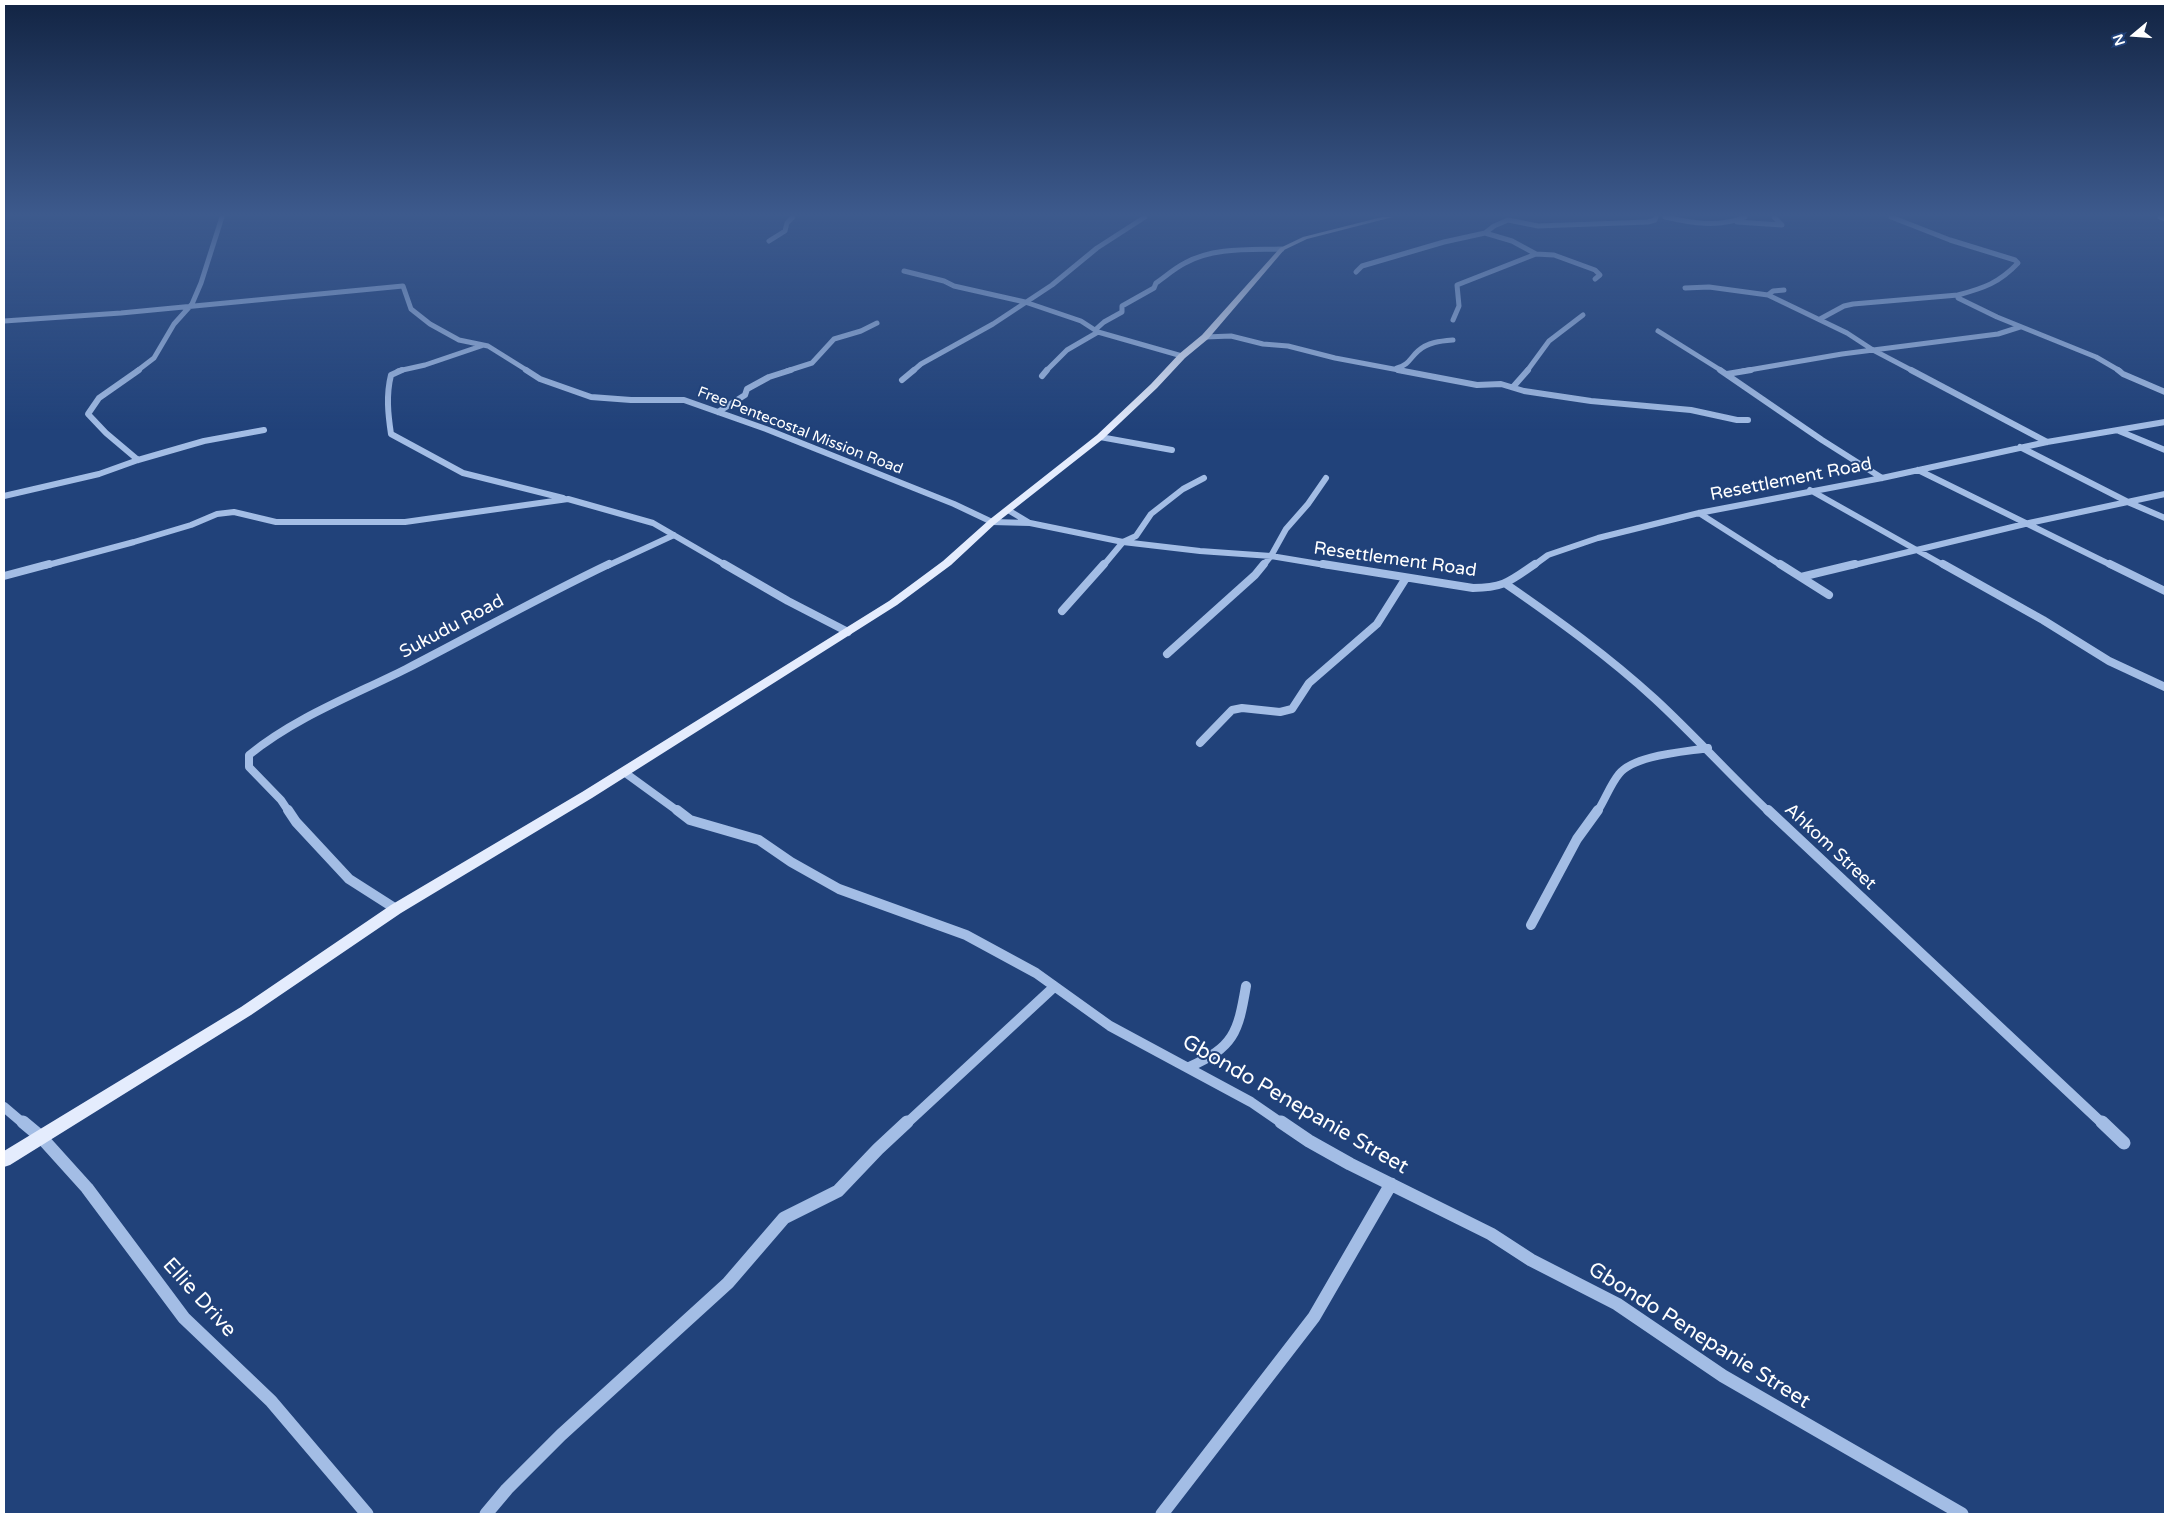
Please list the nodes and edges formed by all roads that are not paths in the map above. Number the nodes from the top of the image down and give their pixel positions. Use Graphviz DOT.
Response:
graph roads {
  1 [pos="199,288"];
  2 [pos="383,288"];
  3 [pos="404,288"];
  4 [pos="962,288"];
  5 [pos="1047,288"];
  6 [pos="1154,288"];
  7 [pos="1248,288"];
  8 [pos="1457,288"];
  9 [pos="1684,288"];
  10 [pos="1688,288"];
  11 [pos="1715,288"];
  12 [pos="1983,288"];
  13 [pos="1784,290"];
  14 [pos="1768,295"];
  15 [pos="1958,295"];
  16 [pos="1025,302"];
  17 [pos="191,306"];
  18 [pos="1582,315"];
  19 [pos="1820,319"];
  20 [pos="1453,320"];
  21 [pos="4,321"];
  22 [pos="877,323"];
  23 [pos="2020,326"];
  24 [pos="1097,331"];
  25 [pos="1658,331"];
  26 [pos="1205,337"];
  27 [pos="1452,340"];
  28 [pos="482,345"];
  29 [pos="1873,350"];
  30 [pos="1182,356"];
  31 [pos="1397,368"];
  32 [pos="1727,374"];
  33 [pos="1042,376"];
  34 [pos="902,380"];
  35 [pos="1514,387"];
  36 [pos="2165,392"];
  37 [pos="718,412"];
  38 [pos="1748,420"];
  39 [pos="2165,422"];
  40 [pos="264,430"];
  41 [pos="2118,431"];
  42 [pos="1100,437"];
  43 [pos="2047,442"];
  44 [pos="2020,447"];
  45 [pos="1172,450"];
  46 [pos="2165,450"];
  47 [pos="138,460"];
  48 [pos="1918,470"];
  49 [pos="1204,478"];
  50 [pos="1326,478"];
  51 [pos="1882,478"];
  52 [pos="1810,490"];
  53 [pos="2165,494"];
  54 [pos="4,496"];
  55 [pos="568,499"];
  56 [pos="2130,503"];
  57 [pos="1008,510"];
  58 [pos="1698,513"];
  59 [pos="2165,518"];
  60 [pos="992,522"];
  61 [pos="1030,523"];
  62 [pos="2029,523"];
  63 [pos="674,535"];
  64 [pos="1124,542"];
  65 [pos="1918,551"];
  66 [pos="1271,556"];
  67 [pos="4,576"];
  68 [pos="1801,577"];
  69 [pos="1406,578"];
  70 [pos="1506,584"];
  71 [pos="2165,591"];
  72 [pos="1829,595"];
  73 [pos="1062,611"];
  74 [pos="848,632"];
  75 [pos="1167,654"];
  76 [pos="2165,687"];
  77 [pos="1200,743"];
  78 [pos="1708,748"];
  79 [pos="624,772"];
  80 [pos="396,909"];
  81 [pos="1532,925"];
  82 [pos="1246,986"];
  83 [pos="1054,987"];
  84 [pos="1189,1067"];
  85 [pos="4,1107"];
  86 [pos="41,1137"];
  87 [pos="2124,1143"];
  88 [pos="4,1160"];
  89 [pos="1391,1184"];
  90 [pos="366,1514"];
  91 [pos="486,1514"];
  92 [pos="1162,1514"];
  93 [pos="1962,1514"];
  1 -- 17 [label="street"];
  2 -- 17 [label="street, Free Pentecostal Mission Road"];
  3 -- 28 [label="street, Free Pentecostal Mission Road"];
  4 -- 16 [label="street"];
  5 -- 16 [label="street"];
  6 -- 24 [label="street"];
  7 -- 26 [label="main road"];
  8 -- 20 [label="street"];
  9 -- 10 [label="street"];
  11 -- 14 [label="street"];
  12 -- 15 [label="street"];
  13 -- 14 [label="street"];
  14 -- 19 [label="street"];
  15 -- 19 [label="street"];
  15 -- 23 [label="street"];
  16 -- 24 [label="street"];
  16 -- 34 [label="street"];
  17 -- 21 [label="street, Free Pentecostal Mission Road"];
  17 -- 47 [label="street"];
  18 -- 35 [label="street"];
  19 -- 29 [label="street"];
  22 -- 37 [label="street"];
  23 -- 29 [label="street"];
  23 -- 36 [label="street"];
  24 -- 30 [label="street"];
  24 -- 33 [label="street"];
  25 -- 32 [label="street"];
  26 -- 30 [label="main road"];
  26 -- 31 [label="street"];
  27 -- 31 [label="street"];
  28 -- 37 [label="street, Free Pentecostal Mission Road"];
  28 -- 55 [label="street"];
  29 -- 32 [label="street"];
  29 -- 43 [label="street"];
  30 -- 42 [label="main road"];
  31 -- 35 [label="street"];
  32 -- 51 [label="street"];
  35 -- 38 [label="street"];
  37 -- 60 [label="street, Free Pentecostal Mission Road"];
  39 -- 41 [label="street"];
  40 -- 47 [label="street"];
  41 -- 43 [label="street"];
  41 -- 46 [label="street"];
  42 -- 45 [label="street"];
  42 -- 57 [label="main road"];
  43 -- 44 [label="street"];
  44 -- 48 [label="street"];
  44 -- 56 [label="street"];
  47 -- 54 [label="street"];
  48 -- 51 [label="street, Resettlement Road"];
  48 -- 62 [label="street"];
  49 -- 64 [label="street"];
  50 -- 66 [label="street"];
  51 -- 52 [label="street, Resettlement Road"];
  52 -- 58 [label="street, Resettlement Road"];
  52 -- 65 [label="street"];
  53 -- 56 [label="street"];
  55 -- 63 [label="street"];
  55 -- 67 [label="street"];
  56 -- 59 [label="street"];
  56 -- 62 [label="street"];
  57 -- 60 [label="main road"];
  57 -- 61 [label="street, Resettlement Road"];
  58 -- 68 [label="street"];
  58 -- 70 [label="street, Resettlement Road"];
  60 -- 61 [label="street, Resettlement Road"];
  60 -- 74 [label="main road"];
  61 -- 64 [label="street, Resettlement Road"];
  62 -- 65 [label="street"];
  62 -- 71 [label="street"];
  63 -- 74 [label="street"];
  63 -- 80 [label="street, Sukudu Road"];
  64 -- 66 [label="street, Resettlement Road"];
  64 -- 73 [label="street"];
  65 -- 68 [label="street"];
  65 -- 76 [label="street"];
  66 -- 69 [label="street, Resettlement Road"];
  66 -- 75 [label="street"];
  68 -- 72 [label="street"];
  69 -- 70 [label="street, Resettlement Road"];
  69 -- 77 [label="street"];
  70 -- 78 [label="street, Ahkom Street"];
  74 -- 79 [label="main road"];
  78 -- 81 [label="street"];
  78 -- 87 [label="street, Ahkom Street"];
  79 -- 80 [label="main road"];
  79 -- 83 [label="street, Gbondo Penepanie Street"];
  80 -- 86 [label="main road"];
  82 -- 84 [label="street"];
  83 -- 84 [label="street, Gbondo Penepanie Street"];
  83 -- 91 [label="street"];
  84 -- 89 [label="street, Gbondo Penepanie Street"];
  85 -- 86 [label="street, Ellie Drive"];
  86 -- 88 [label="main road"];
  86 -- 90 [label="street, Ellie Drive"];
  89 -- 92 [label="street"];
  89 -- 93 [label="street, Gbondo Penepanie Street"];
}
